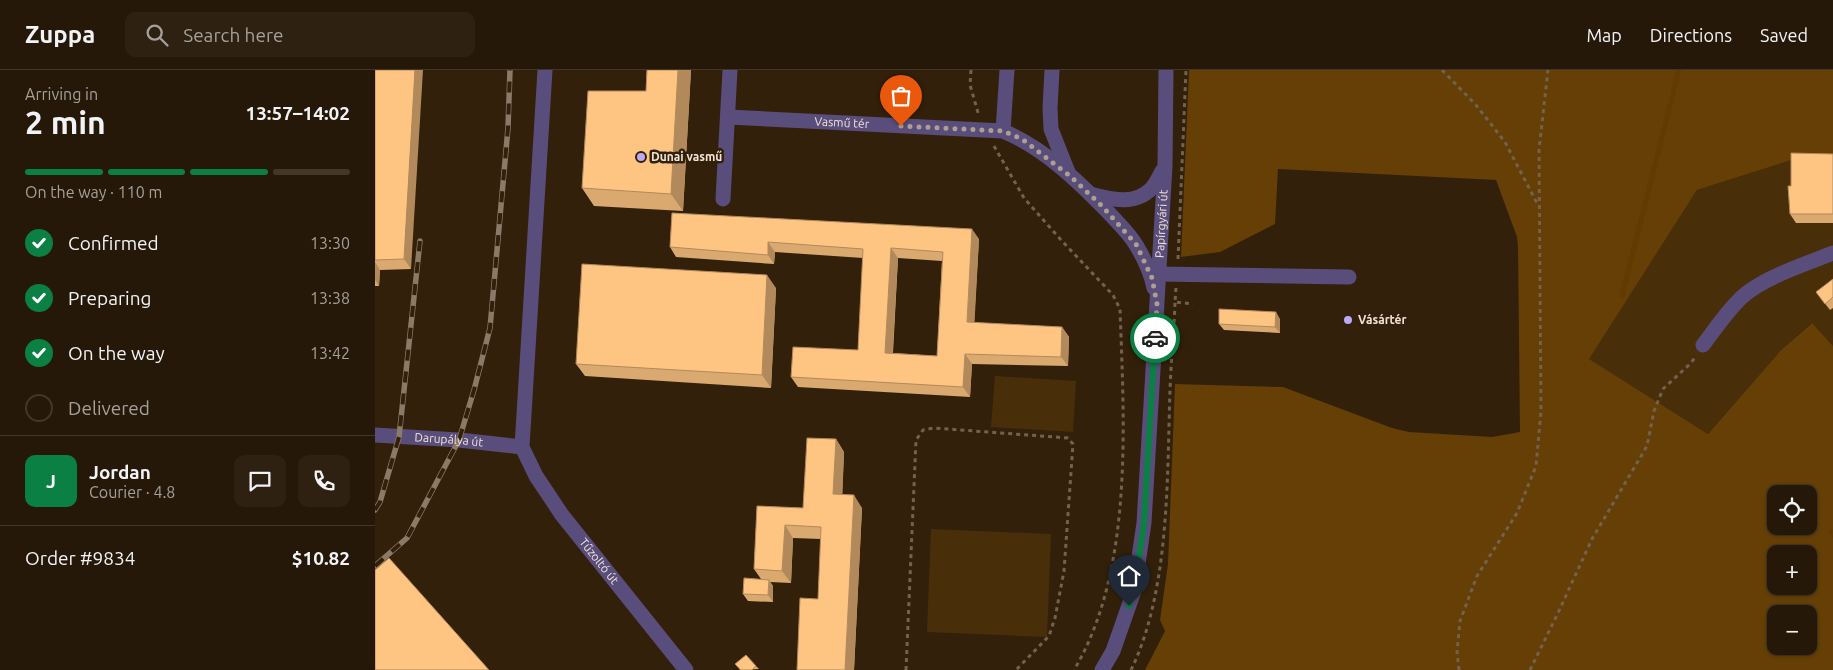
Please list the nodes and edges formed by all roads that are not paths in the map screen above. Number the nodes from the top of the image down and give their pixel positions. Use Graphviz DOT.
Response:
graph roads {
  1 [pos="545,70"];
  2 [pos="730,70"];
  3 [pos="1007,70"];
  4 [pos="1052,70"];
  5 [pos="1166,70"];
  6 [pos="728,117"];
  7 [pos="1003,131"];
  8 [pos="1165,166"];
  9 [pos="1070,176"];
  10 [pos="1090,194"];
  11 [pos="723,199"];
  12 [pos="1833,253"];
  13 [pos="1158,274"];
  14 [pos="1349,277"];
  15 [pos="1157,304"];
  16 [pos="1703,345"];
  17 [pos="375,435"];
  18 [pos="522,447"];
  19 [pos="686,670"];
  20 [pos="1102,670"];
  1 -- 18 [label="street"];
  2 -- 6 [label="street"];
  3 -- 7 [label="street"];
  4 -- 9 [label="street"];
  5 -- 8 [label="street, Papírgyári út"];
  6 -- 7 [label="street, Vasmű tér"];
  6 -- 11 [label="street"];
  7 -- 9 [label="street, Vasmű tér"];
  8 -- 10 [label="street"];
  8 -- 13 [label="street, Papírgyári út"];
  9 -- 10 [label="street, Vasmű tér"];
  10 -- 15 [label="street, Vasmű tér"];
  12 -- 16 [label="street"];
  13 -- 14 [label="street"];
  13 -- 15 [label="street, Papírgyári út"];
  15 -- 20 [label="street, Papírgyári út"];
  17 -- 18 [label="street, Darupálya út"];
  18 -- 19 [label="street, Tűzoltó út"];
}
